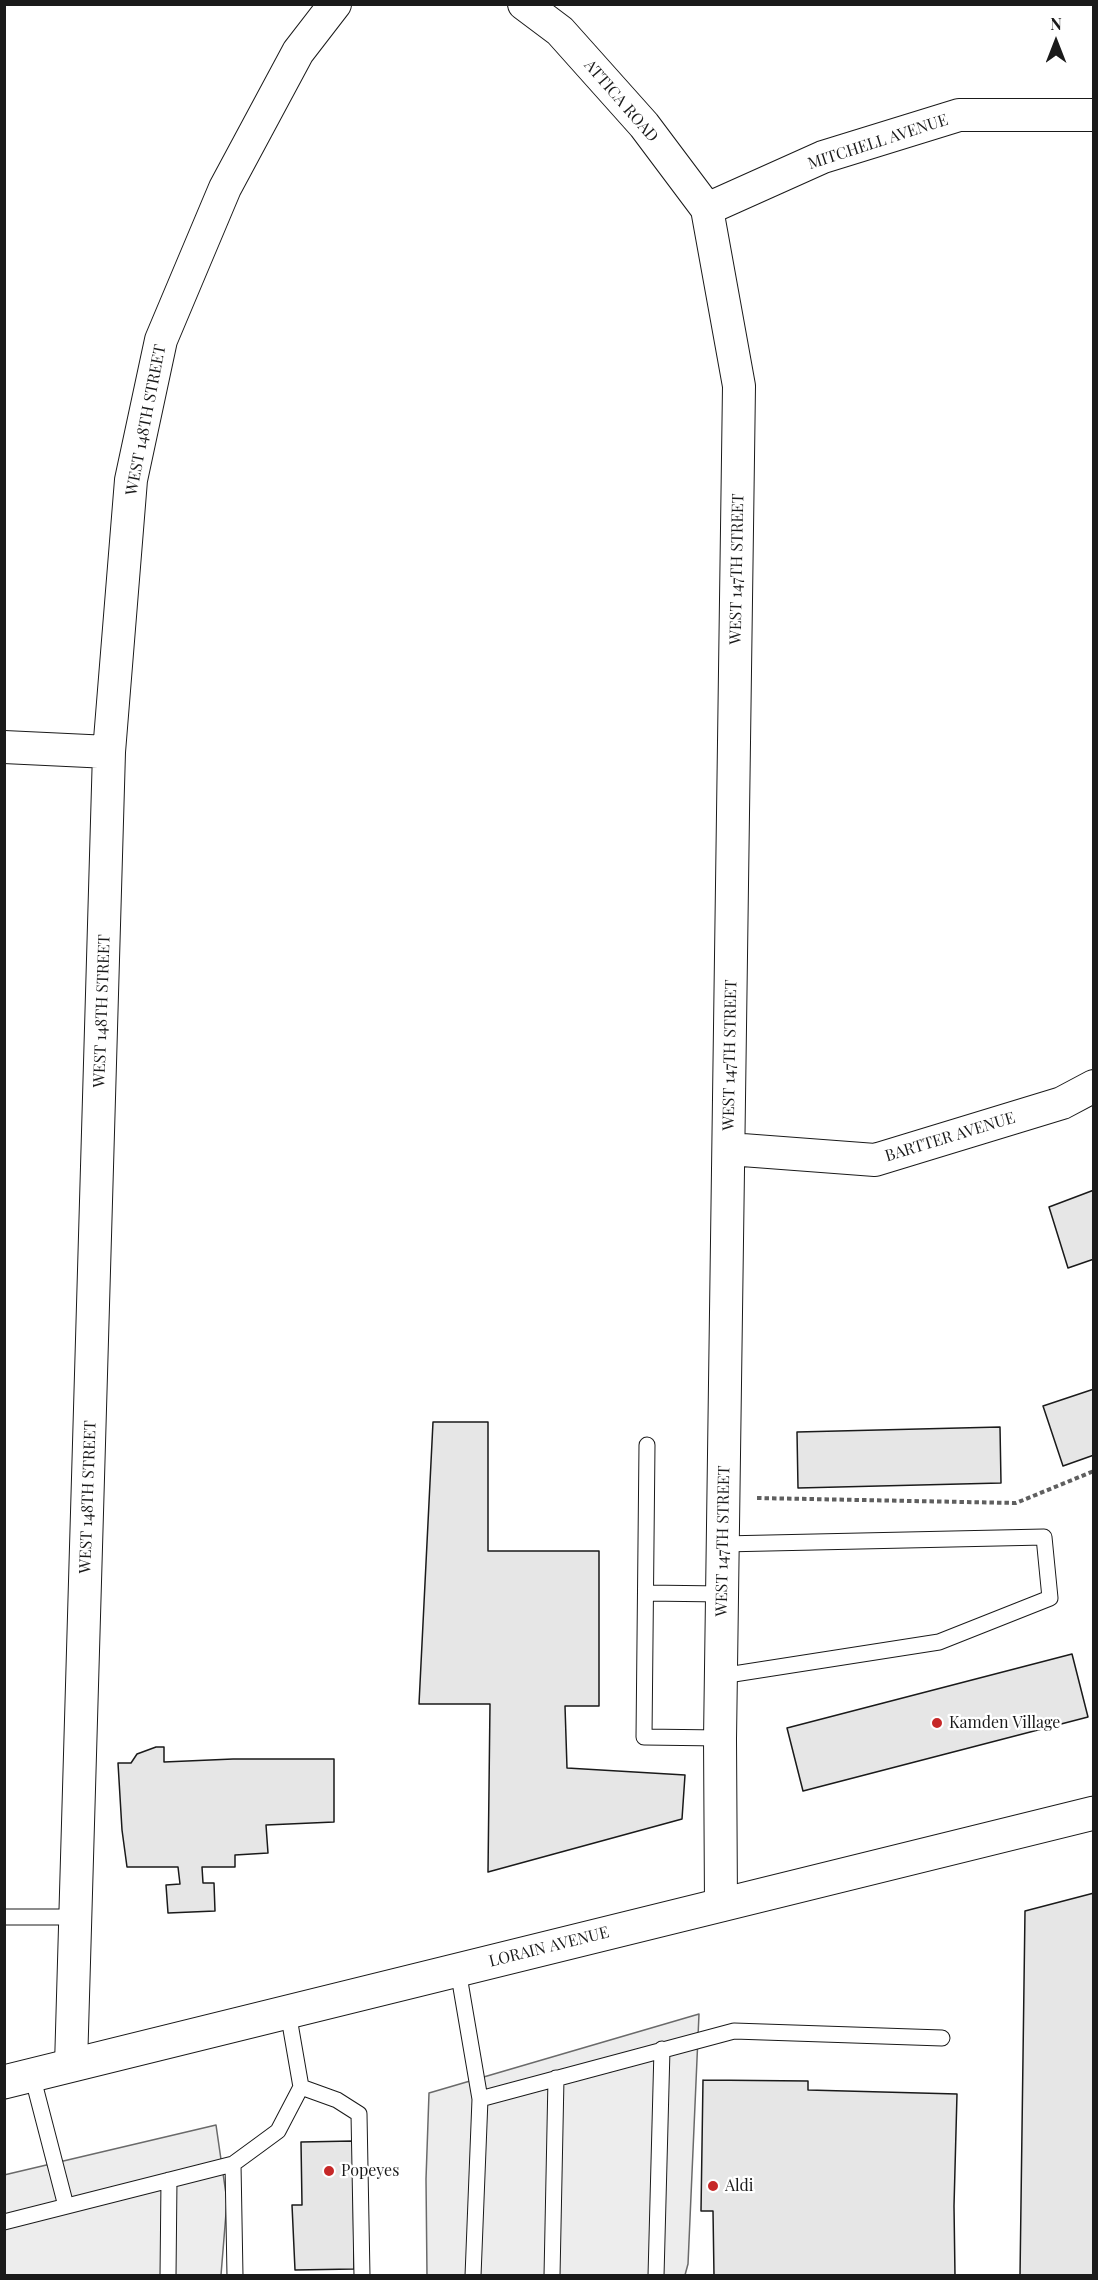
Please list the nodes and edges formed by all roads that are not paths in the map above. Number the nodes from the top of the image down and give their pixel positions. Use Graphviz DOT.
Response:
graph roads {
  1 [pos="335,4"];
  2 [pos="524,4"];
  3 [pos="1094,115"];
  4 [pos="707,209"];
  5 [pos="4,747"];
  6 [pos="109,752"];
  7 [pos="1094,1086"];
  8 [pos="729,1149"];
  9 [pos="647,1444"];
  10 [pos="723,1544"];
  11 [pos="646,1593"];
  12 [pos="723,1594"];
  13 [pos="721,1676"];
  14 [pos="720,1738"];
  15 [pos="1094,1813"];
  16 [pos="721,1905"];
  17 [pos="4,1917"];
  18 [pos="76,1917"];
  19 [pos="458,1970"];
  20 [pos="288,2012"];
  21 [pos="942,2038"];
  22 [pos="662,2049"];
  23 [pos="71,2065"];
  24 [pos="18,2078"];
  25 [pos="556,2078"];
  26 [pos="300,2087"];
  27 [pos="480,2099"];
  28 [pos="233,2164"];
  29 [pos="169,2180"];
  30 [pos="66,2206"];
  31 [pos="4,2222"];
  32 [pos="168,2276"];
  33 [pos="235,2276"];
  34 [pos="362,2276"];
  35 [pos="473,2276"];
  36 [pos="552,2276"];
  37 [pos="656,2276"];
  1 -- 6 [label="street, WEST 148TH STREET"];
  2 -- 4 [label="street, ATTICA ROAD"];
  3 -- 4 [label="street, MITCHELL AVENUE"];
  4 -- 8 [label="street, WEST 147TH STREET"];
  5 -- 6 [label="street"];
  6 -- 18 [label="street, WEST 148TH STREET"];
  7 -- 8 [label="street, BARTTER AVENUE"];
  8 -- 10 [label="street, WEST 147TH STREET"];
  9 -- 11 [label="lane"];
  10 -- 12 [label="street, WEST 147TH STREET"];
  10 -- 13 [label="lane"];
  11 -- 12 [label="lane"];
  11 -- 14 [label="lane"];
  12 -- 13 [label="street, WEST 147TH STREET"];
  13 -- 14 [label="street, WEST 147TH STREET"];
  14 -- 16 [label="street, WEST 147TH STREET"];
  15 -- 16 [label="main road, LORAIN AVENUE"];
  16 -- 19 [label="main road, LORAIN AVENUE"];
  17 -- 18 [label="lane"];
  18 -- 23 [label="street, WEST 148TH STREET"];
  19 -- 20 [label="main road, LORAIN AVENUE"];
  19 -- 27 [label="lane"];
  20 -- 23 [label="main road, LORAIN AVENUE"];
  20 -- 26 [label="lane"];
  21 -- 22 [label="lane"];
  22 -- 25 [label="lane"];
  22 -- 37 [label="lane"];
  23 -- 24 [label="main road, LORAIN AVENUE"];
  24 -- 30 [label="lane"];
  25 -- 27 [label="lane"];
  25 -- 36 [label="lane"];
  26 -- 28 [label="lane"];
  26 -- 34 [label="lane"];
  27 -- 35 [label="lane"];
  28 -- 29 [label="lane"];
  28 -- 33 [label="lane"];
  29 -- 30 [label="lane"];
  29 -- 32 [label="lane"];
  30 -- 31 [label="lane"];
}
